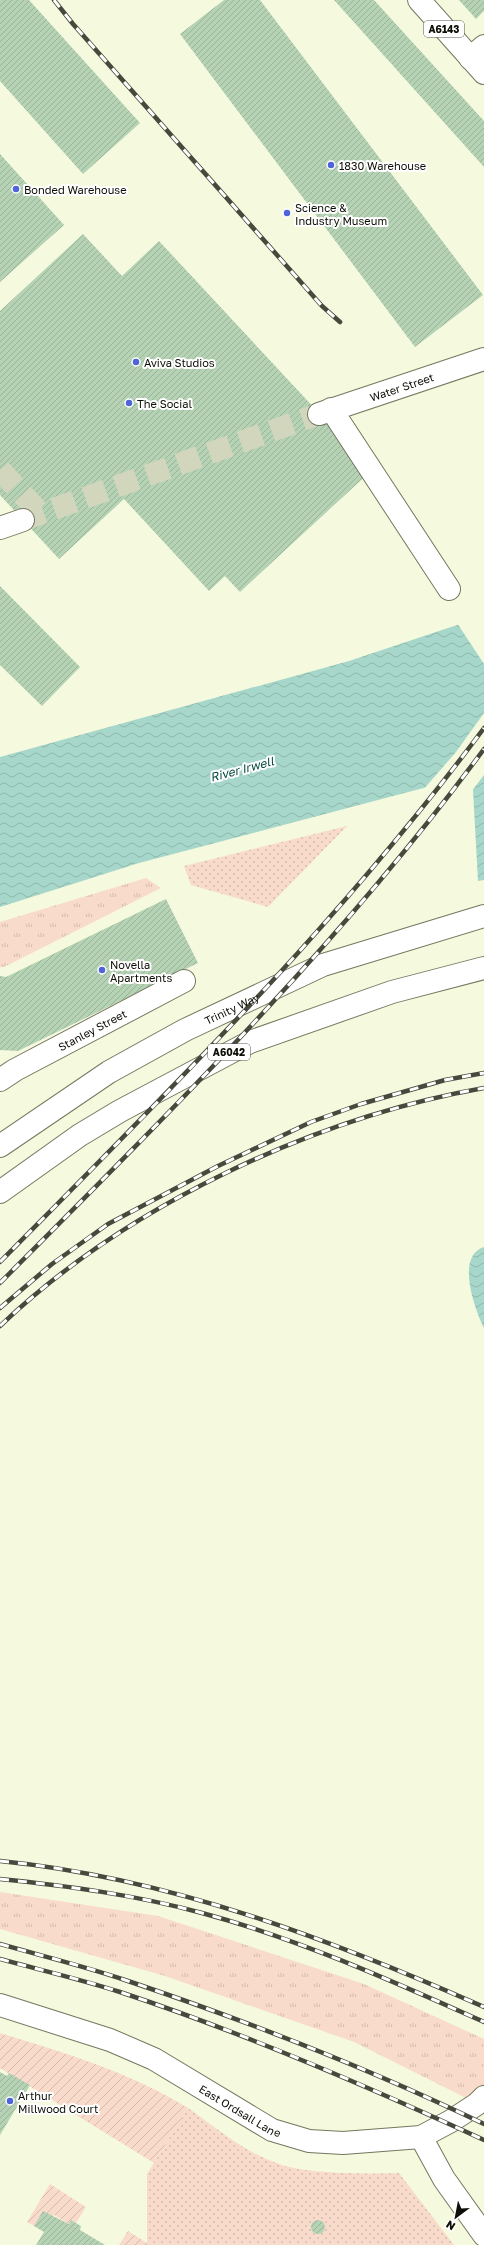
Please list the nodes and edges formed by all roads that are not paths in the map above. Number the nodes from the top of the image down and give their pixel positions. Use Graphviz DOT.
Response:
graph roads {
  1 [pos="419,0"];
  2 [pos="479,59"];
  3 [pos="484,359"];
  4 [pos="23,520"];
  5 [pos="0,528"];
  6 [pos="448,589"];
  7 [pos="484,916"];
  8 [pos="484,968"];
  9 [pos="184,981"];
  10 [pos="0,1080"];
  11 [pos="0,1146"];
  12 [pos="0,1192"];
  13 [pos="0,2006"];
  14 [pos="484,2097"];
  15 [pos="421,2137"];
  16 [pos="484,2235"];
  1 -- 2 [label="main road, A6143"];
  3 -- 6 [label="main road, Water Street"];
  4 -- 5 [label="main road"];
  7 -- 11 [label="main road, Trinity Way"];
  8 -- 12 [label="main road, A6042"];
  9 -- 10 [label="main road, Stanley Street"];
  13 -- 15 [label="main road, East Ordsall Lane"];
  14 -- 15 [label="main road, East Ordsall Lane"];
  15 -- 16 [label="main road"];
}
